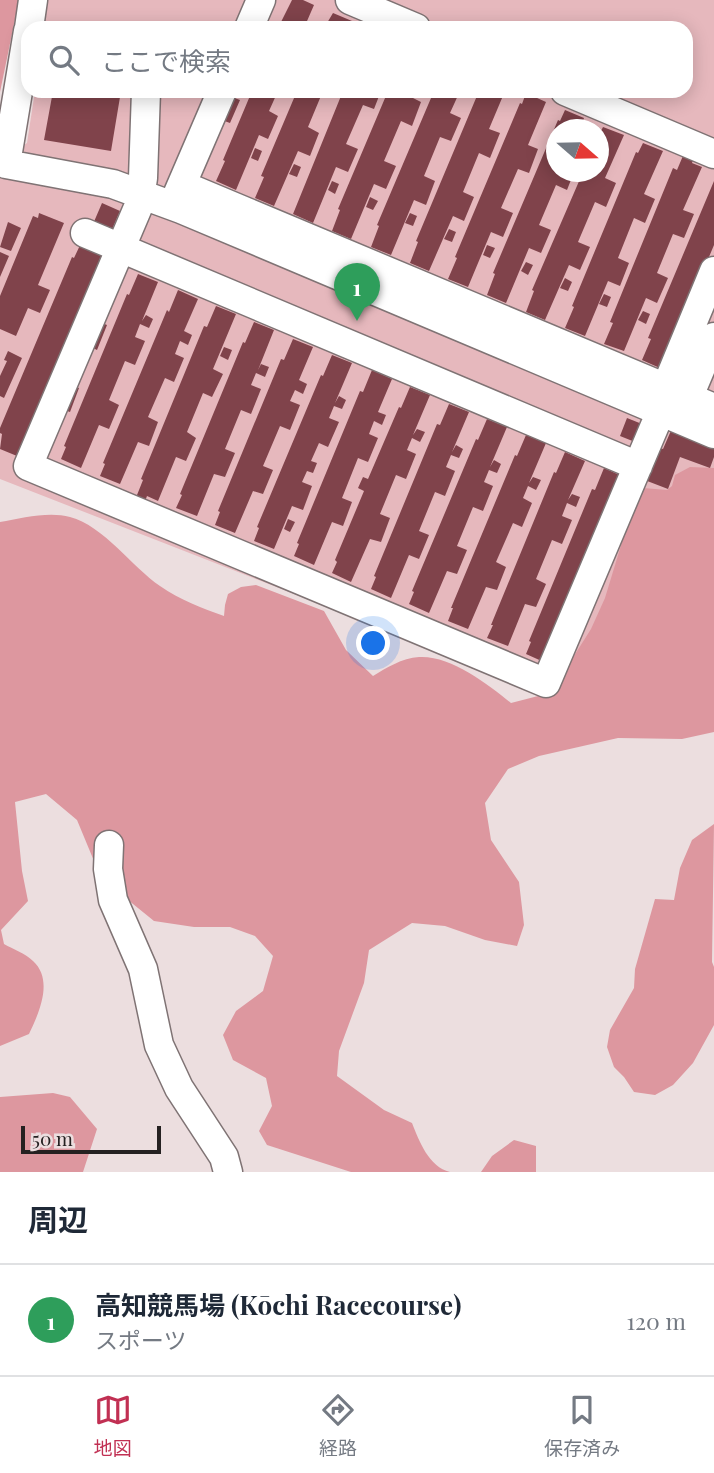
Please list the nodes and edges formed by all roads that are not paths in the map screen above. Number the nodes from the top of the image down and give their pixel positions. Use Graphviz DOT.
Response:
graph roads {
  1 [pos="33,0"];
  2 [pos="261,0"];
  3 [pos="350,0"];
  4 [pos="30,21"];
  5 [pos="252,21"];
  6 [pos="400,21"];
  7 [pos="21,73"];
  8 [pos="146,98"];
  9 [pos="219,98"];
  10 [pos="582,98"];
  11 [pos="714,154"];
  12 [pos="141,194"];
  13 [pos="177,195"];
  14 [pos="85,233"];
  15 [pos="120,248"];
  16 [pos="714,271"];
  17 [pos="714,337"];
  18 [pos="694,409"];
  19 [pos="638,466"];
  20 [pos="109,845"];
  21 [pos="228,1172"];
  1 -- 4 [label="street"];
  2 -- 5 [label="street"];
  3 -- 6 [label="street"];
  7 -- 12 [label="street"];
  8 -- 12 [label="street"];
  9 -- 13 [label="street"];
  10 -- 11 [label="street"];
  12 -- 13 [label="street"];
  12 -- 15 [label="street"];
  13 -- 18 [label="street"];
  14 -- 15 [label="street"];
  15 -- 19 [label="street"];
  15 -- 19 [label="street"];
  16 -- 18 [label="street"];
  17 -- 18 [label="street"];
  18 -- 19 [label="street"];
  20 -- 21 [label="street"];
}
